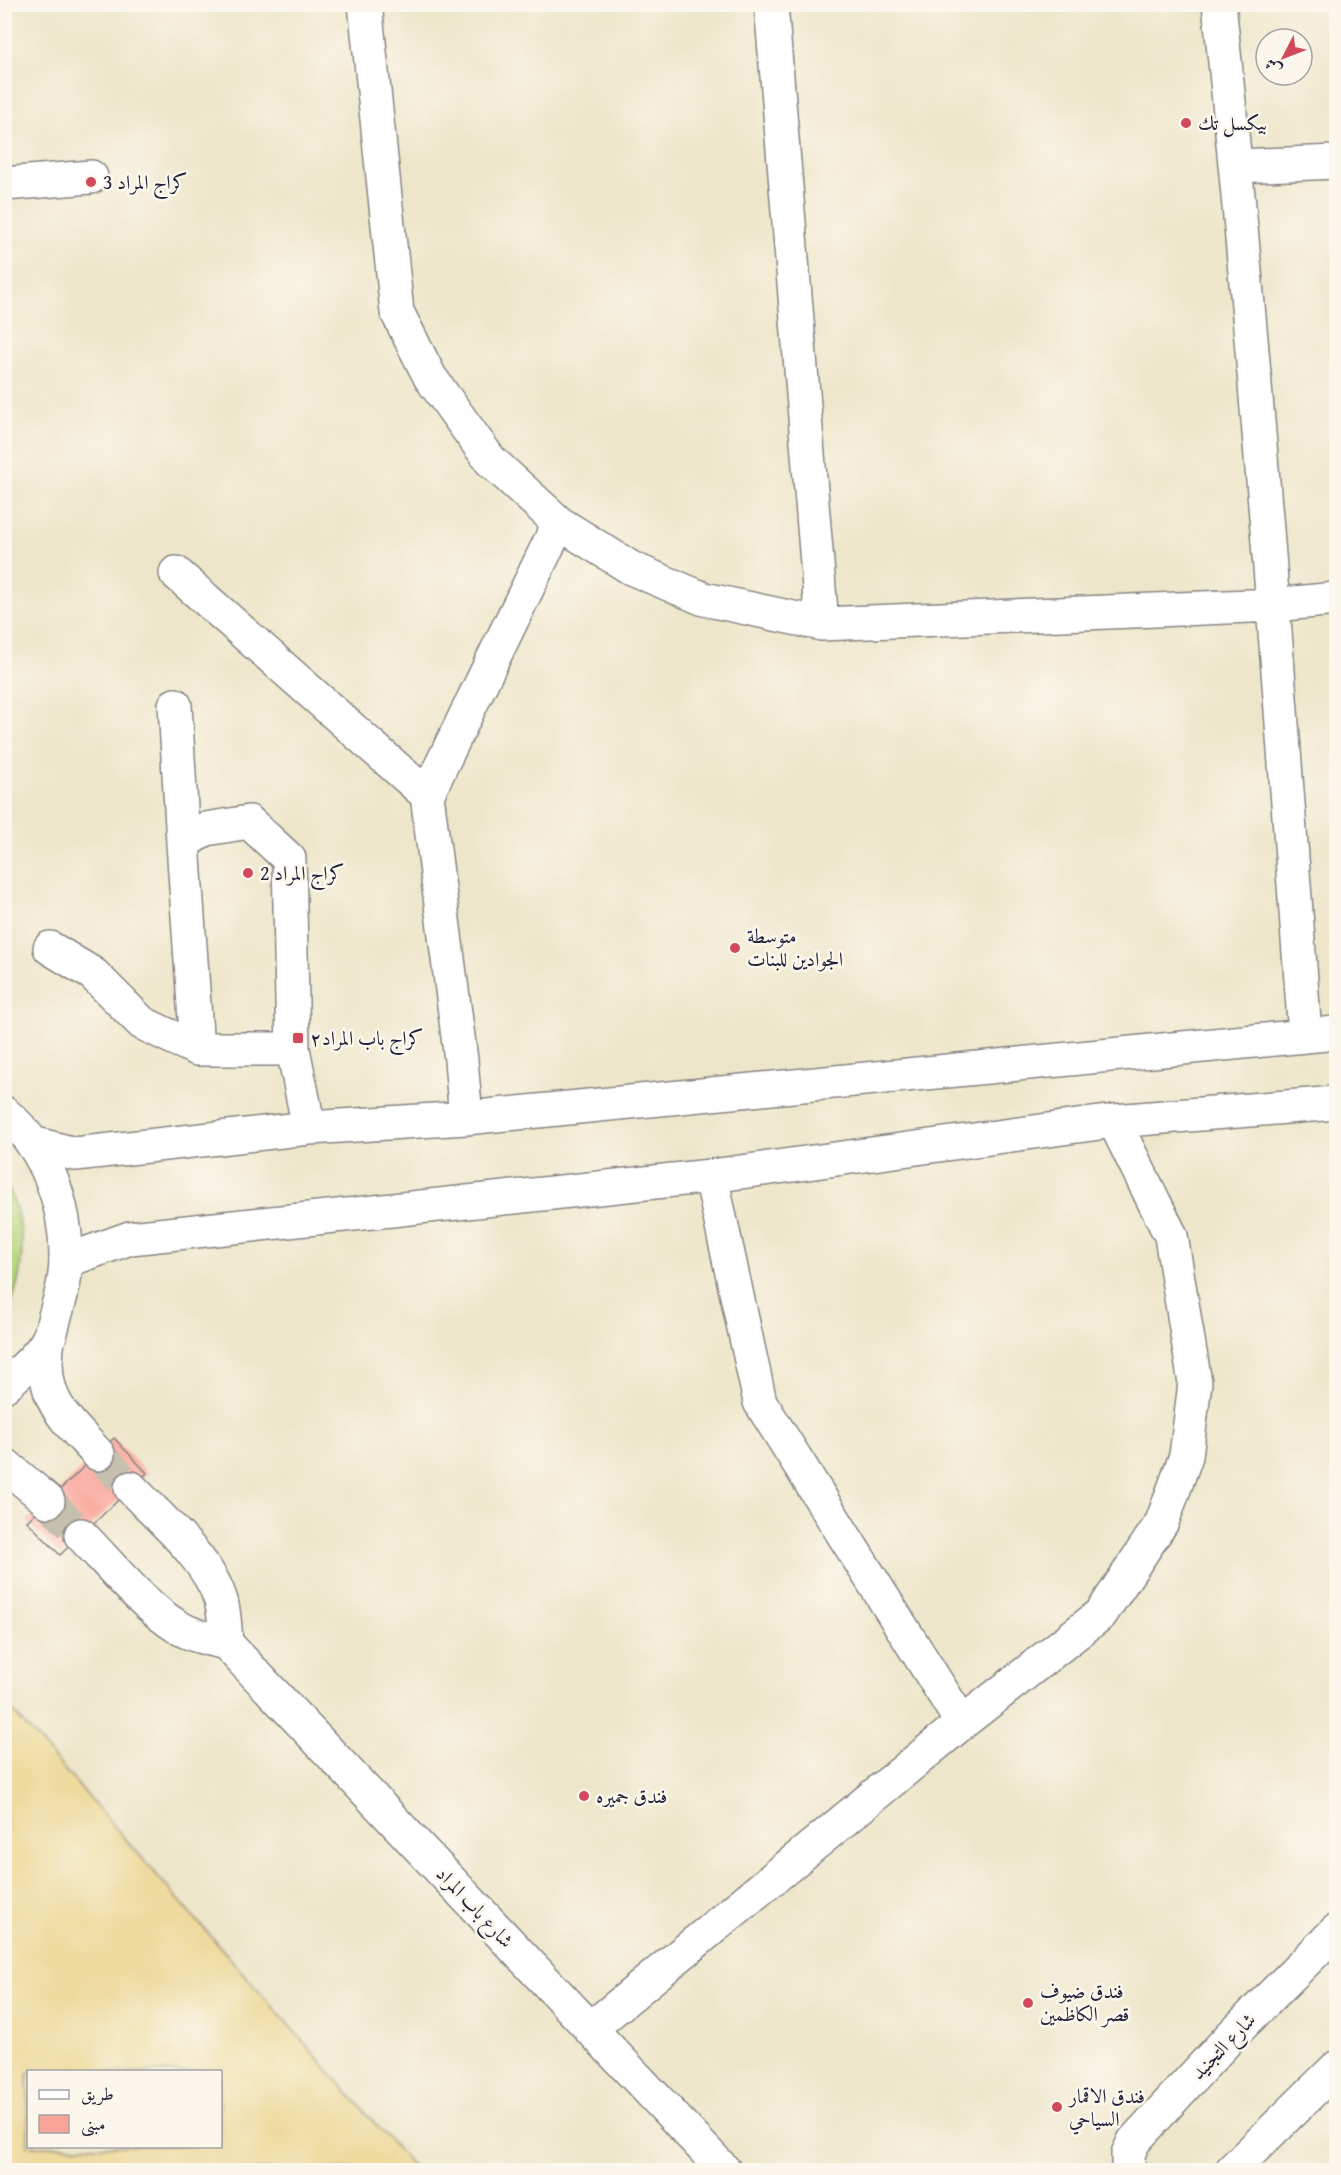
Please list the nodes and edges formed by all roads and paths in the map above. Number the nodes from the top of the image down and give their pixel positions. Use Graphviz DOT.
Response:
graph roads {
  1 [pos="365,4"];
  2 [pos="771,4"];
  3 [pos="1219,4"];
  4 [pos="1336,162"];
  5 [pos="1236,166"];
  6 [pos="91,177"];
  7 [pos="4,184"];
  8 [pos="559,523"];
  9 [pos="176,573"];
  10 [pos="1336,599"];
  11 [pos="1274,605"];
  12 [pos="822,624"];
  13 [pos="176,705"];
  14 [pos="427,795"];
  15 [pos="183,843"];
  16 [pos="50,948"];
  17 [pos="1321,1034"];
  18 [pos="197,1049"];
  19 [pos="293,1049"];
  20 [pos="1336,1103"];
  21 [pos="4,1113"];
  22 [pos="466,1118"];
  23 [pos="1114,1120"];
  24 [pos="309,1128"];
  25 [pos="32,1143"];
  26 [pos="711,1176"];
  27 [pos="66,1261"];
  28 [pos="48,1339"];
  29 [pos="4,1386"];
  30 [pos="98,1454"];
  31 [pos="4,1464"];
  32 [pos="131,1488"];
  33 [pos="48,1501"];
  34 [pos="81,1535"];
  35 [pos="226,1643"];
  36 [pos="962,1723"];
  37 [pos="1336,1931"];
  38 [pos="590,2029"];
  39 [pos="1336,2068"];
  40 [pos="1143,2131"];
  41 [pos="724,2170"];
  42 [pos="1103,2170"];
  43 [pos="1128,2170"];
  44 [pos="1232,2170"];
  1 -- 8 [label="street"];
  2 -- 12 [label="street"];
  3 -- 5 [label="street"];
  4 -- 5 [label="street"];
  5 -- 11 [label="street"];
  6 -- 7 [label="street"];
  8 -- 12 [label="street"];
  8 -- 14 [label="street"];
  9 -- 14 [label="street"];
  10 -- 11 [label="street"];
  11 -- 12 [label="street"];
  11 -- 17 [label="street"];
  13 -- 15 [label="street"];
  14 -- 22 [label="street"];
  15 -- 18 [label="street"];
  15 -- 19 [label="street"];
  16 -- 18 [label="street"];
  17 -- 22 [label="street"];
  18 -- 19 [label="street"];
  19 -- 24 [label="street"];
  20 -- 23 [label="street"];
  21 -- 25 [label="street"];
  22 -- 24 [label="street"];
  23 -- 26 [label="street"];
  23 -- 36 [label="street"];
  24 -- 25 [label="street"];
  25 -- 27 [label="street"];
  26 -- 27 [label="street"];
  26 -- 36 [label="street"];
  27 -- 28 [label="street"];
  28 -- 29 [label="street"];
  28 -- 30 [label="street"];
  31 -- 33 [label="street"];
  32 -- 35 [label="street"];
  34 -- 35 [label="street"];
  35 -- 38 [label="street, شارع باب المراد"];
  36 -- 38 [label="street"];
  37 -- 40 [label="street, شارع التجنيد"];
  38 -- 41 [label="street, شارع باب المراد"];
  39 -- 44 [label="street"];
  40 -- 42 [label="street"];
  40 -- 43 [label="street, شارع التجنيد"];
}
